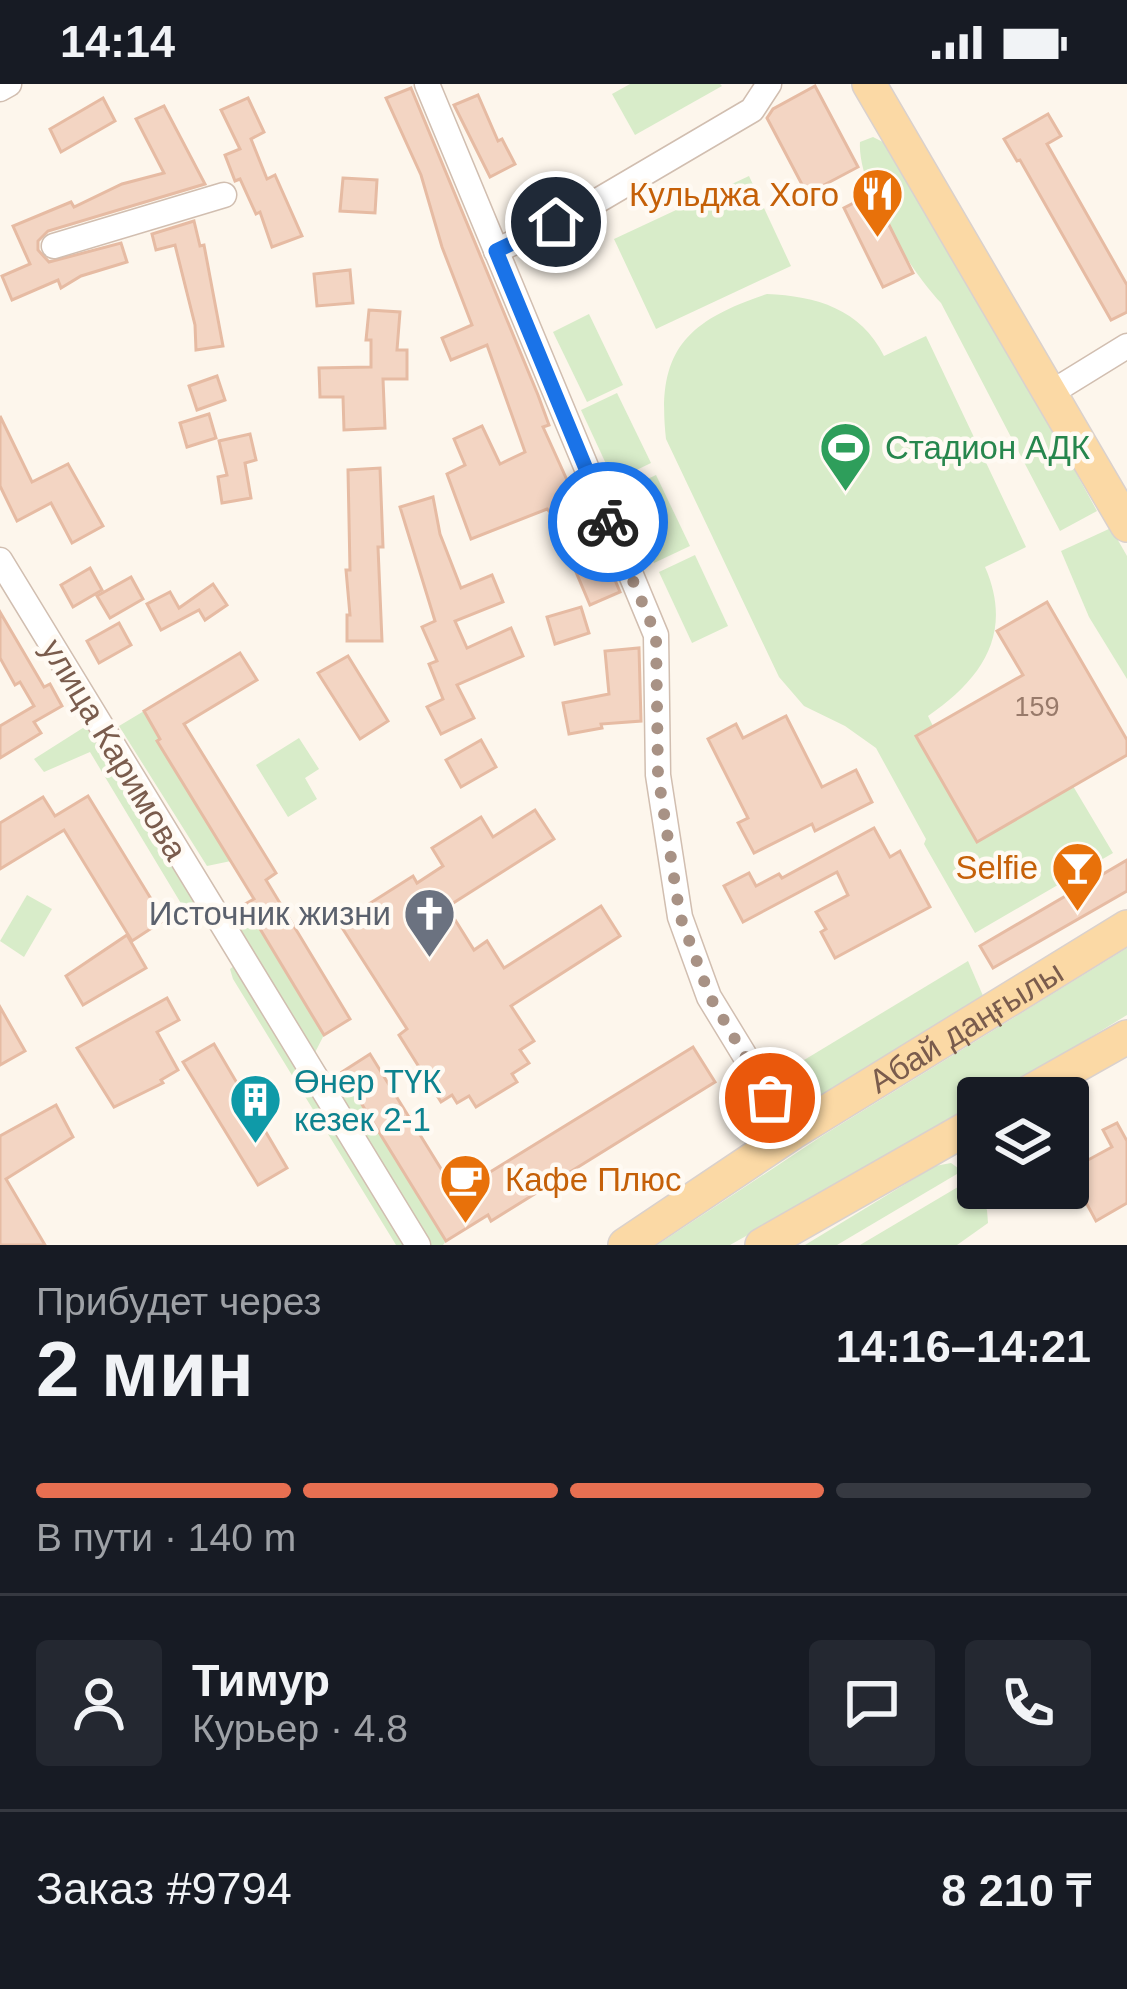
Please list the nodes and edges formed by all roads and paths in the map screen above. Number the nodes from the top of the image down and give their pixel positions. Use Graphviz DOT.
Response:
graph roads {
  1 [pos="9,84"];
  2 [pos="428,84"];
  3 [pos="769,84"];
  4 [pos="869,84"];
  5 [pos="0,89"];
  6 [pos="224,195"];
  7 [pos="54,246"];
  8 [pos="496,251"];
  9 [pos="1127,346"];
  10 [pos="1049,394"];
  11 [pos="1127,526"];
  12 [pos="0,560"];
  13 [pos="1127,927"];
  14 [pos="1127,1037"];
  15 [pos="1056,1077"];
  16 [pos="791,1133"];
  17 [pos="957,1133"];
  18 [pos="418,1245"];
  19 [pos="625,1245"];
  20 [pos="762,1245"];
  1 -- 5 [label="street"];
  2 -- 8 [label="street"];
  3 -- 8 [label="street"];
  4 -- 10 [label="main road"];
  6 -- 7 [label="street"];
  8 -- 16 [label="street"];
  9 -- 10 [label="street"];
  10 -- 11 [label="main road"];
  12 -- 18 [label="street, улица Каримова"];
  13 -- 16 [label="main road, Абай даңғылы"];
  14 -- 15 [label="main road"];
  16 -- 19 [label="main road, Абай даңғылы"];
  17 -- 20 [label="main road"];
}
